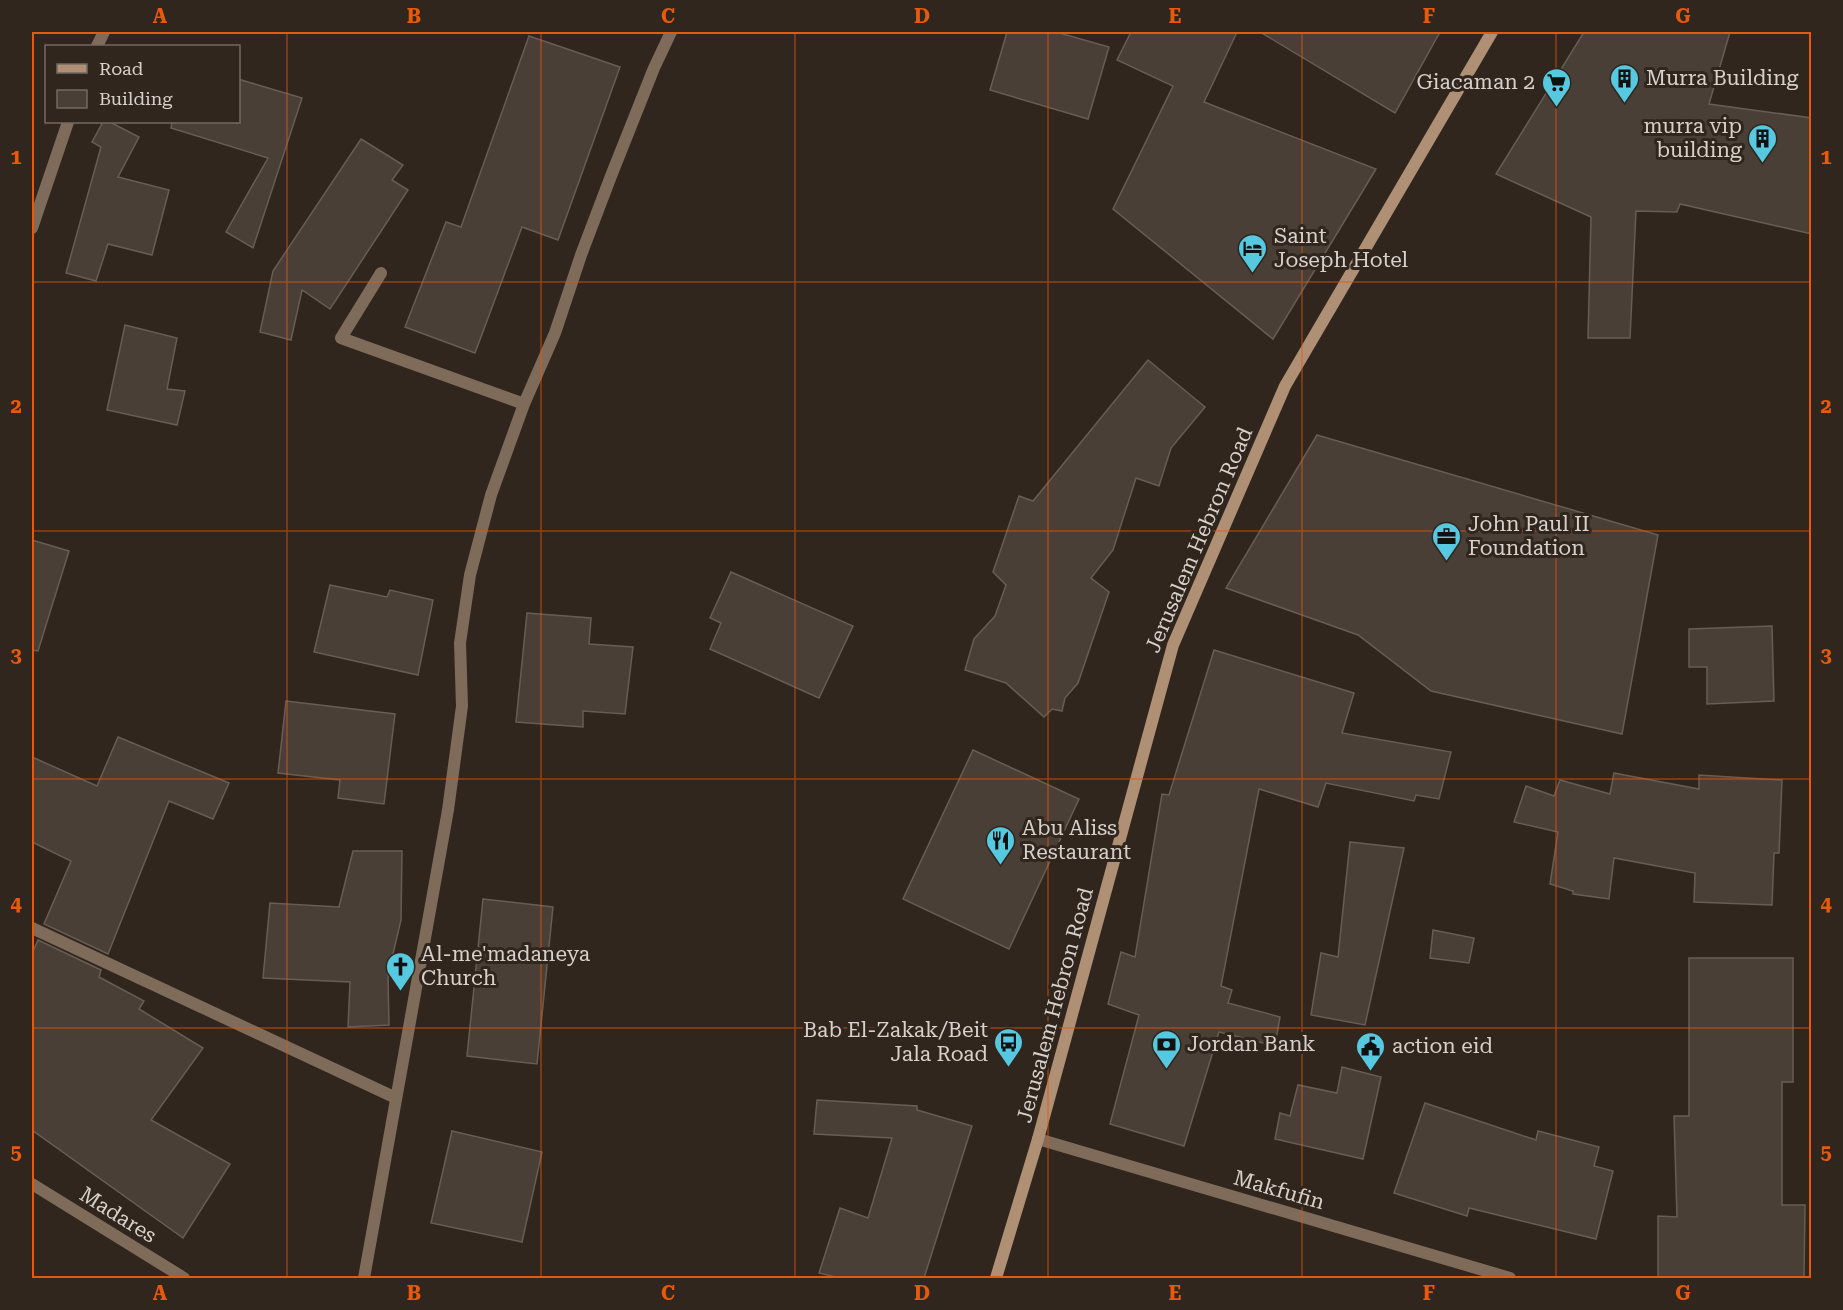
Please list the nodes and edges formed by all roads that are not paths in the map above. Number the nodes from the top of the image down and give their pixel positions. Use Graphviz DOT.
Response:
graph roads {
  1 [pos="671,32"];
  2 [pos="1492,32"];
  3 [pos="68,123"];
  4 [pos="32,228"];
  5 [pos="381,273"];
  6 [pos="524,404"];
  7 [pos="32,928"];
  8 [pos="396,1098"];
  9 [pos="1038,1139"];
  10 [pos="32,1184"];
  11 [pos="184,1278"];
  12 [pos="364,1278"];
  13 [pos="996,1278"];
  14 [pos="1510,1278"];
  1 -- 6 [label="street"];
  2 -- 9 [label="main road, Jerusalem Hebron Road"];
  3 -- 4 [label="street"];
  5 -- 6 [label="street"];
  6 -- 8 [label="street"];
  7 -- 8 [label="street"];
  8 -- 12 [label="street"];
  9 -- 13 [label="main road, Jerusalem Hebron Road"];
  9 -- 14 [label="street, Makfufin"];
  10 -- 11 [label="street, Madares"];
}
